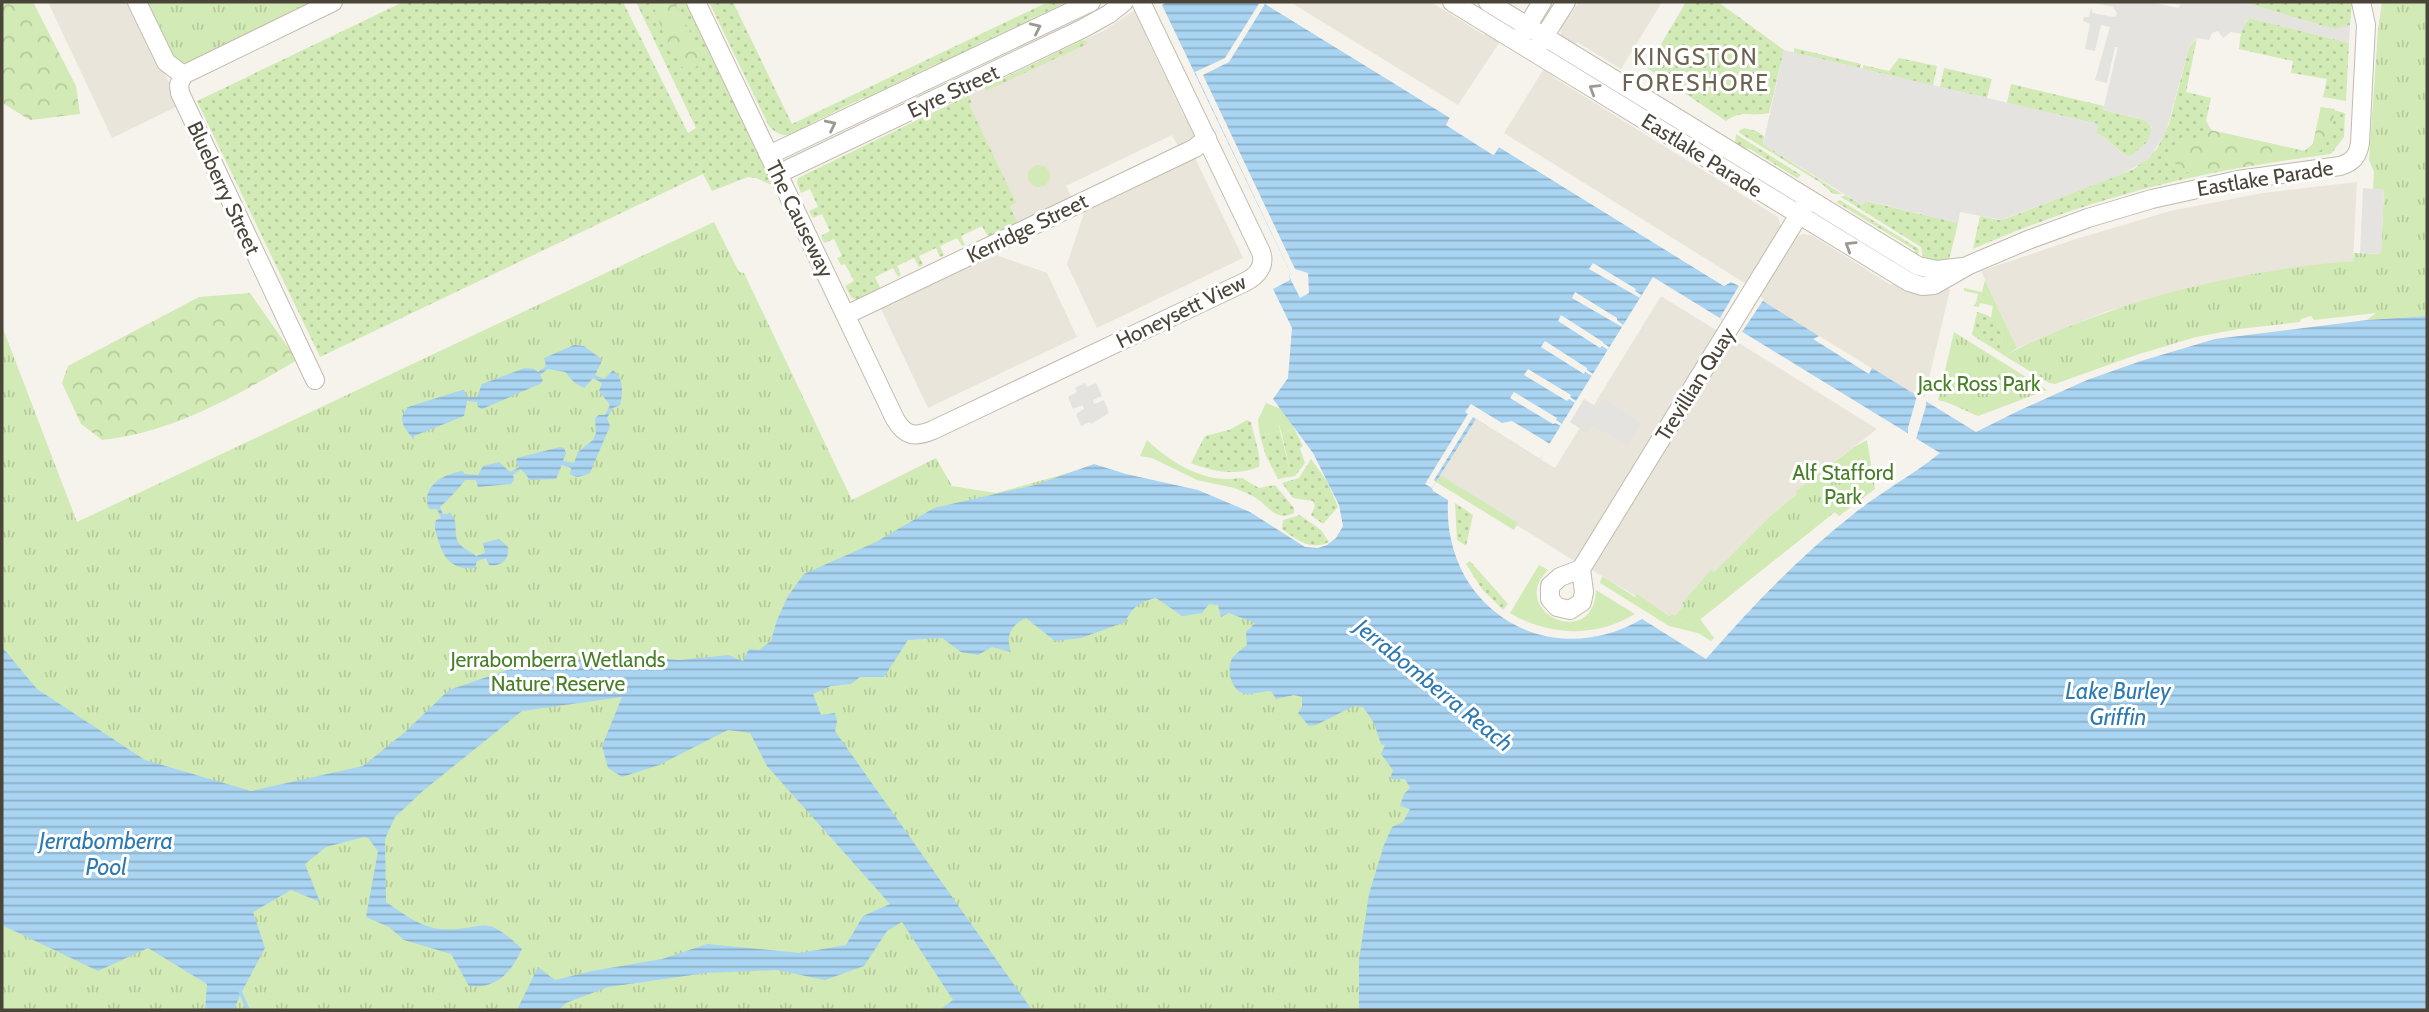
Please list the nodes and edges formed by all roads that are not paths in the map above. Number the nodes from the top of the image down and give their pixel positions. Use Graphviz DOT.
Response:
graph roads {
  1 [pos="137,2"];
  2 [pos="333,2"];
  3 [pos="696,2"];
  4 [pos="1091,2"];
  5 [pos="1124,2"];
  6 [pos="1141,2"];
  7 [pos="1452,2"];
  8 [pos="1488,2"];
  9 [pos="1542,2"];
  10 [pos="1566,2"];
  11 [pos="2370,8"];
  12 [pos="1528,25"];
  13 [pos="1545,36"];
  14 [pos="1517,42"];
  15 [pos="1535,52"];
  16 [pos="183,75"];
  17 [pos="1207,138"];
  18 [pos="769,155"];
  19 [pos="778,174"];
  20 [pos="1809,199"];
  21 [pos="1799,215"];
  22 [pos="1969,265"];
  23 [pos="1918,266"];
  24 [pos="1916,285"];
  25 [pos="846,315"];
  26 [pos="315,380"];
  27 [pos="908,434"];
  28 [pos="1581,569"];
  1 -- 16 [label="street"];
  2 -- 16 [label="street"];
  3 -- 18 [label="street, The Causeway"];
  18 -- 4 [label="street, Eyre Street, one-way"];
  5 -- 19 [label="street, Eyre Street"];
  6 -- 17 [label="street, Honeysett View"];
  7 -- 14 [label="street, Eastlake Parade"];
  8 -- 12 [label="street, Eastlake Parade"];
  9 -- 12 [label="street"];
  10 -- 13 [label="street"];
  11 -- 22 [label="street, Eastlake Parade"];
  12 -- 13 [label="street, Eastlake Parade"];
  12 -- 14 [label="street"];
  13 -- 15 [label="street"];
  13 -- 20 [label="street, Eastlake Parade"];
  14 -- 15 [label="street, Eastlake Parade"];
  21 -- 15 [label="street, Eastlake Parade, one-way"];
  16 -- 26 [label="street, Blueberry Street"];
  17 -- 25 [label="street, Kerridge Street"];
  17 -- 27 [label="street, Honeysett View"];
  18 -- 19 [label="street, The Causeway"];
  19 -- 25 [label="street, The Causeway"];
  20 -- 21 [label="street, Trevillian Quay"];
  20 -- 23 [label="street, Eastlake Parade"];
  24 -- 21 [label="street, Eastlake Parade, one-way"];
  21 -- 28 [label="street, Trevillian Quay"];
  22 -- 23 [label="street, Eastlake Parade"];
  22 -- 24 [label="street, Eastlake Parade"];
  23 -- 24 [label="street"];
  25 -- 27 [label="street, The Causeway"];
}
